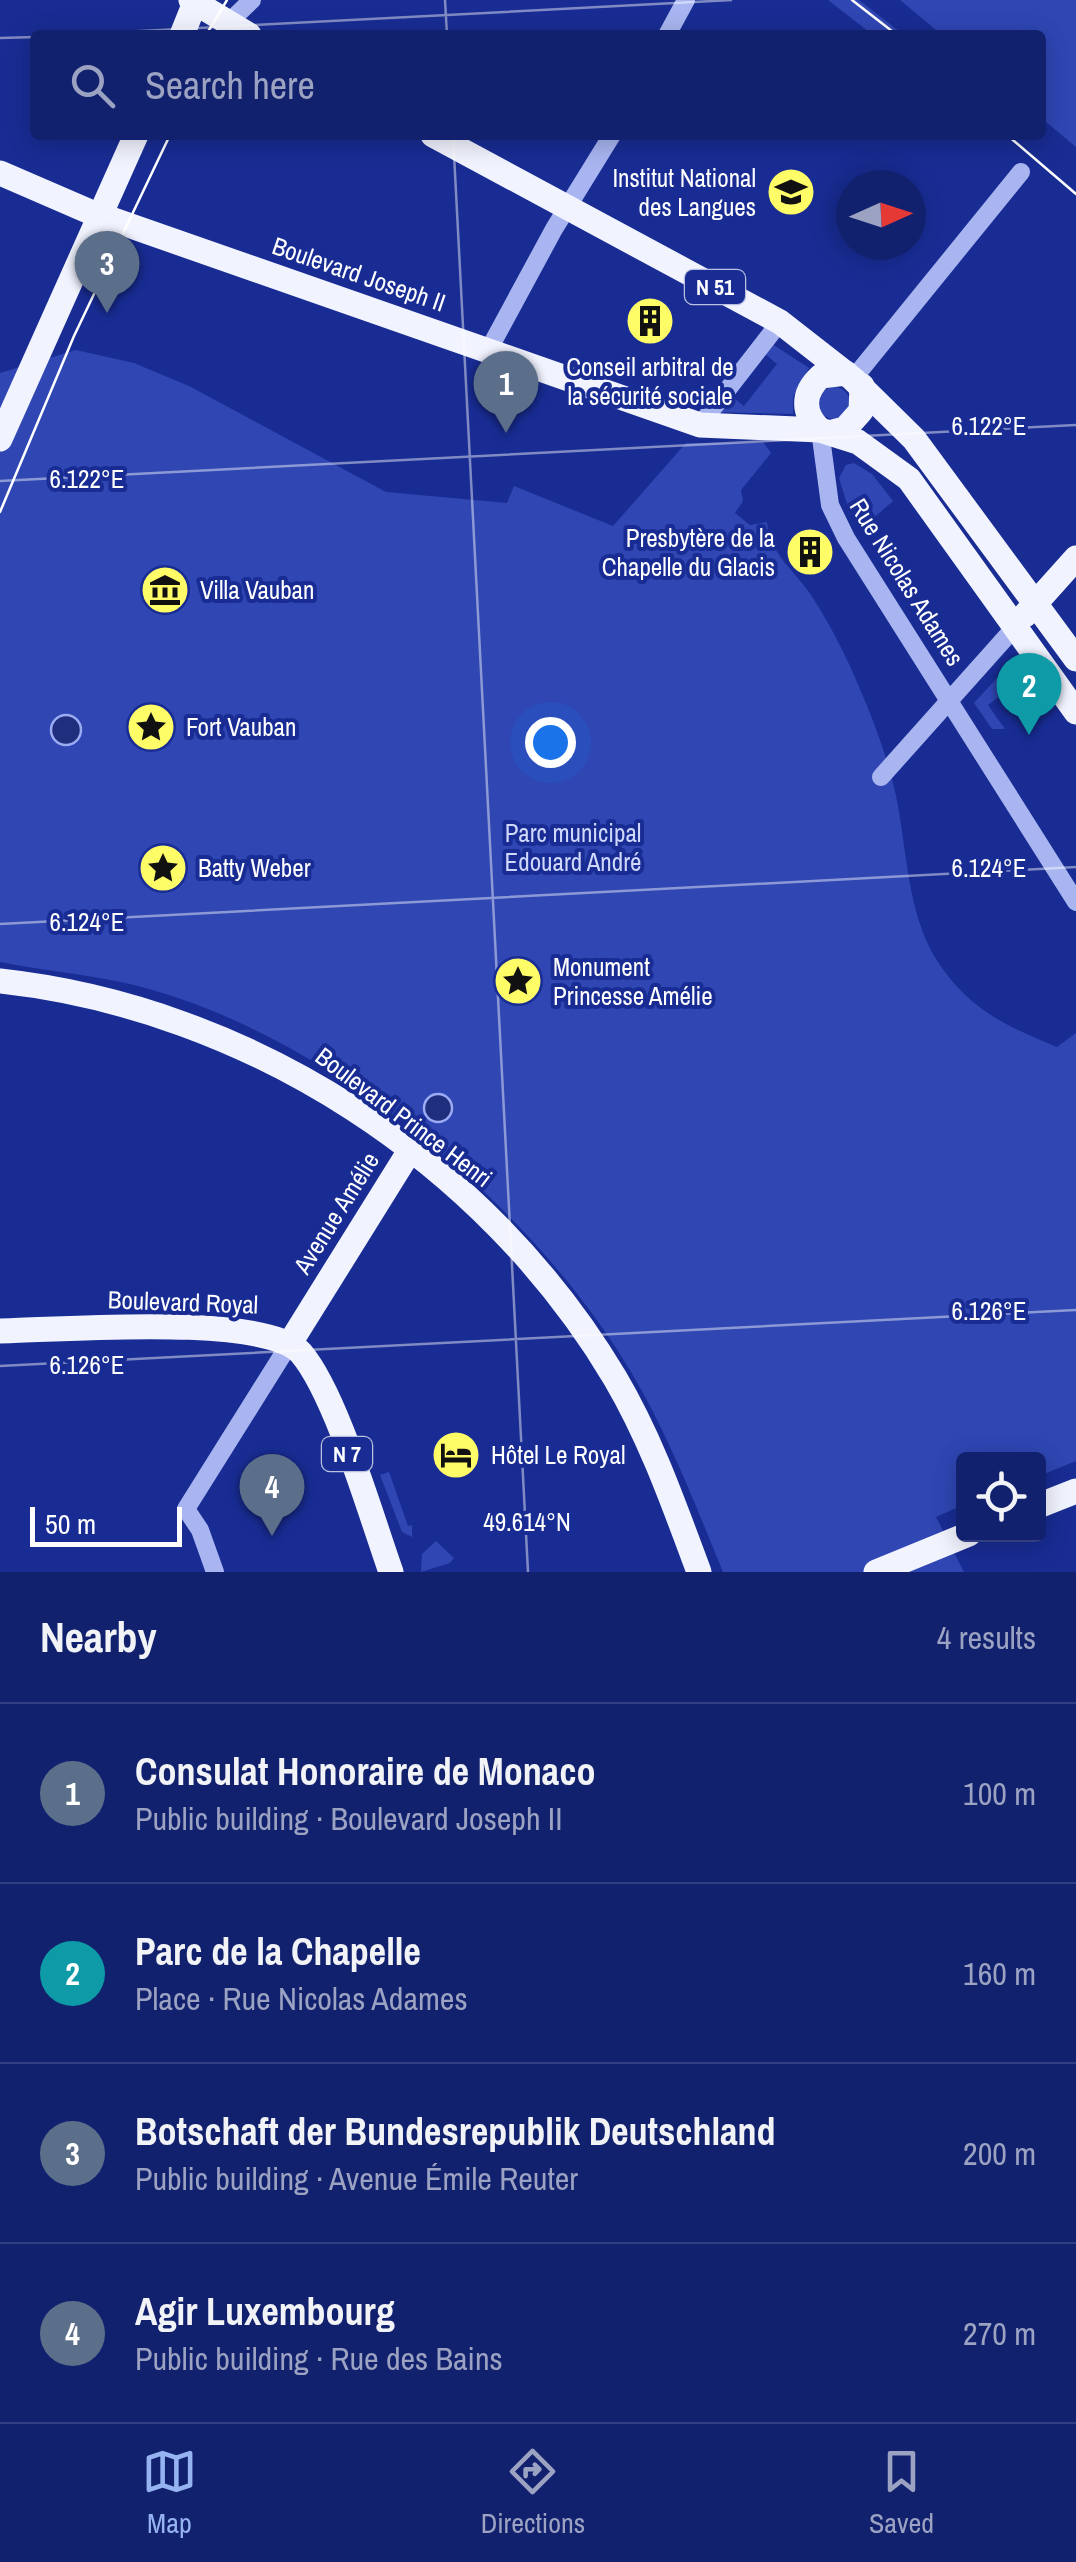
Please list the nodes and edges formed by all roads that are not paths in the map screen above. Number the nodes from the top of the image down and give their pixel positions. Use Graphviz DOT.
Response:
graph roads {
  1 [pos="252,0"];
  2 [pos="686,0"];
  3 [pos="194,1"];
  4 [pos="238,29"];
  5 [pos="184,30"];
  6 [pos="670,30"];
  7 [pos="134,140"];
  8 [pos="442,140"];
  9 [pos="609,140"];
  10 [pos="1021,172"];
  11 [pos="0,174"];
  12 [pos="568,208"];
  13 [pos="100,214"];
  14 [pos="780,322"];
  15 [pos="488,351"];
  16 [pos="854,379"];
  17 [pos="700,425"];
  18 [pos="827,432"];
  19 [pos="0,439"];
  20 [pos="1076,558"];
  21 [pos="1035,604"];
  22 [pos="1015,626"];
  23 [pos="1076,659"];
  24 [pos="950,699"];
  25 [pos="1075,709"];
  26 [pos="881,777"];
  27 [pos="1076,902"];
  28 [pos="0,980"];
  29 [pos="410,1152"];
  30 [pos="0,1332"];
  31 [pos="290,1343"];
  32 [pos="1076,1492"];
  33 [pos="1046,1503"];
  34 [pos="956,1539"];
  35 [pos="215,1572"];
  36 [pos="392,1572"];
  37 [pos="699,1572"];
  38 [pos="876,1572"];
  1 -- 4 [label="street"];
  2 -- 6 [label="street"];
  3 -- 4 [label="main road"];
  3 -- 5 [label="main road"];
  7 -- 13 [label="main road"];
  8 -- 12 [label="main road, N 51"];
  9 -- 12 [label="street"];
  10 -- 16 [label="street"];
  11 -- 13 [label="main road, Boulevard Joseph II"];
  12 -- 14 [label="main road, N 51"];
  12 -- 15 [label="street"];
  13 -- 15 [label="main road, Boulevard Joseph II"];
  13 -- 19 [label="main road"];
  14 -- 16 [label="main road, N 51"];
  14 -- 17 [label="street"];
  15 -- 17 [label="main road, Boulevard Joseph II"];
  16 -- 18 [label="main road"];
  16 -- 18 [label="main road"];
  16 -- 21 [label="main road, N 51"];
  17 -- 18 [label="main road, Boulevard Joseph II"];
  18 -- 22 [label="main road, Boulevard Joseph II"];
  18 -- 24 [label="street, Rue Nicolas Adames"];
  20 -- 21 [label="main road"];
  21 -- 22 [label="main road"];
  21 -- 23 [label="main road, N 51"];
  22 -- 24 [label="street, Rue Nicolas Adames"];
  22 -- 25 [label="main road, Boulevard Joseph II"];
  24 -- 26 [label="street, Rue Nicolas Adames"];
  24 -- 27 [label="street, Rue Nicolas Adames"];
  28 -- 29 [label="main road, Boulevard Prince Henri"];
  29 -- 31 [label="main road, Avenue Amélie"];
  29 -- 37 [label="main road, Boulevard Prince Henri"];
  30 -- 31 [label="main road, Boulevard Royal"];
  31 -- 35 [label="street, Avenue Amélie"];
  31 -- 36 [label="main road, N 7"];
  32 -- 33 [label="main road"];
  34 -- 38 [label="main road"];
}
